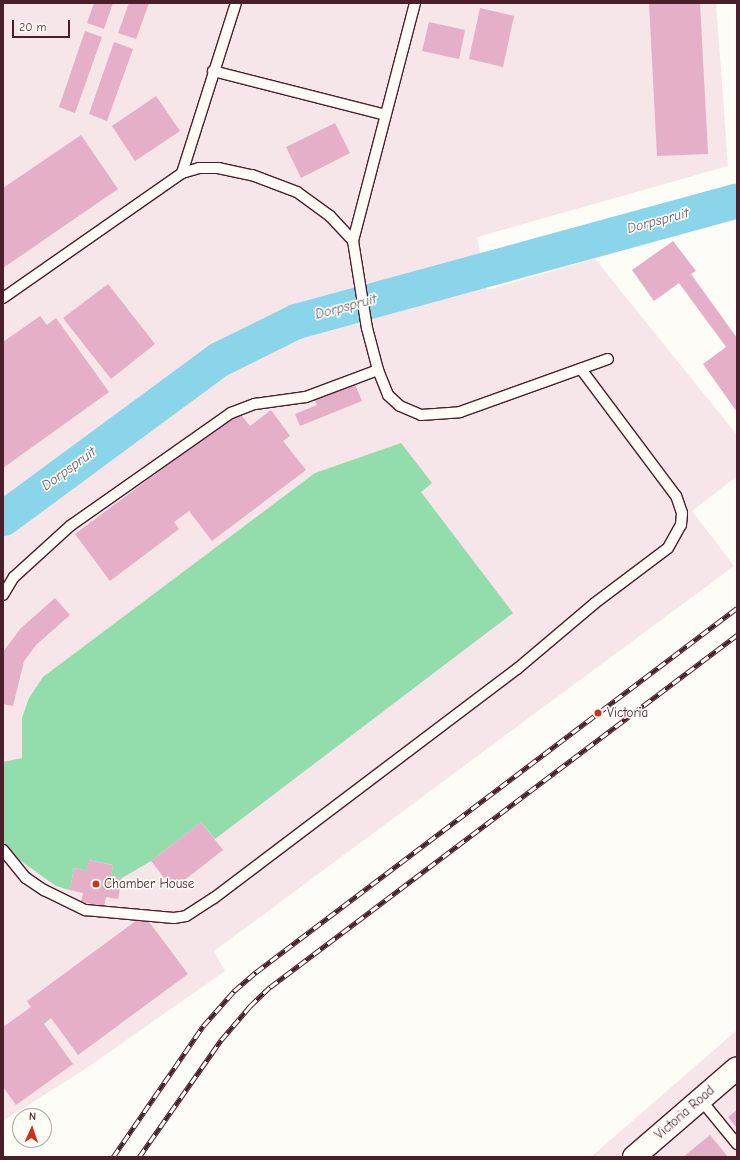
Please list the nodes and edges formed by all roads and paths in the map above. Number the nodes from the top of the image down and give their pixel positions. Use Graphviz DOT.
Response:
graph roads {
  1 [pos="236,3"];
  2 [pos="415,3"];
  3 [pos="213,71"];
  4 [pos="385,115"];
  5 [pos="182,173"];
  6 [pos="353,241"];
  7 [pos="3,298"];
  8 [pos="608,360"];
  9 [pos="581,369"];
  10 [pos="378,370"];
  11 [pos="3,594"];
  12 [pos="3,850"];
  13 [pos="737,1068"];
  14 [pos="701,1100"];
  15 [pos="737,1144"];
  16 [pos="634,1157"];
  1 -- 3 [label="lane"];
  2 -- 4 [label="lane"];
  3 -- 4 [label="lane"];
  3 -- 5 [label="lane"];
  4 -- 6 [label="lane"];
  5 -- 6 [label="lane"];
  5 -- 7 [label="lane"];
  6 -- 10 [label="lane"];
  8 -- 9 [label="lane"];
  9 -- 10 [label="lane"];
  9 -- 12 [label="lane"];
  10 -- 11 [label="lane"];
  13 -- 14 [label="main road, Victoria Road"];
  14 -- 15 [label="lane"];
  14 -- 16 [label="main road, Victoria Road"];
}
